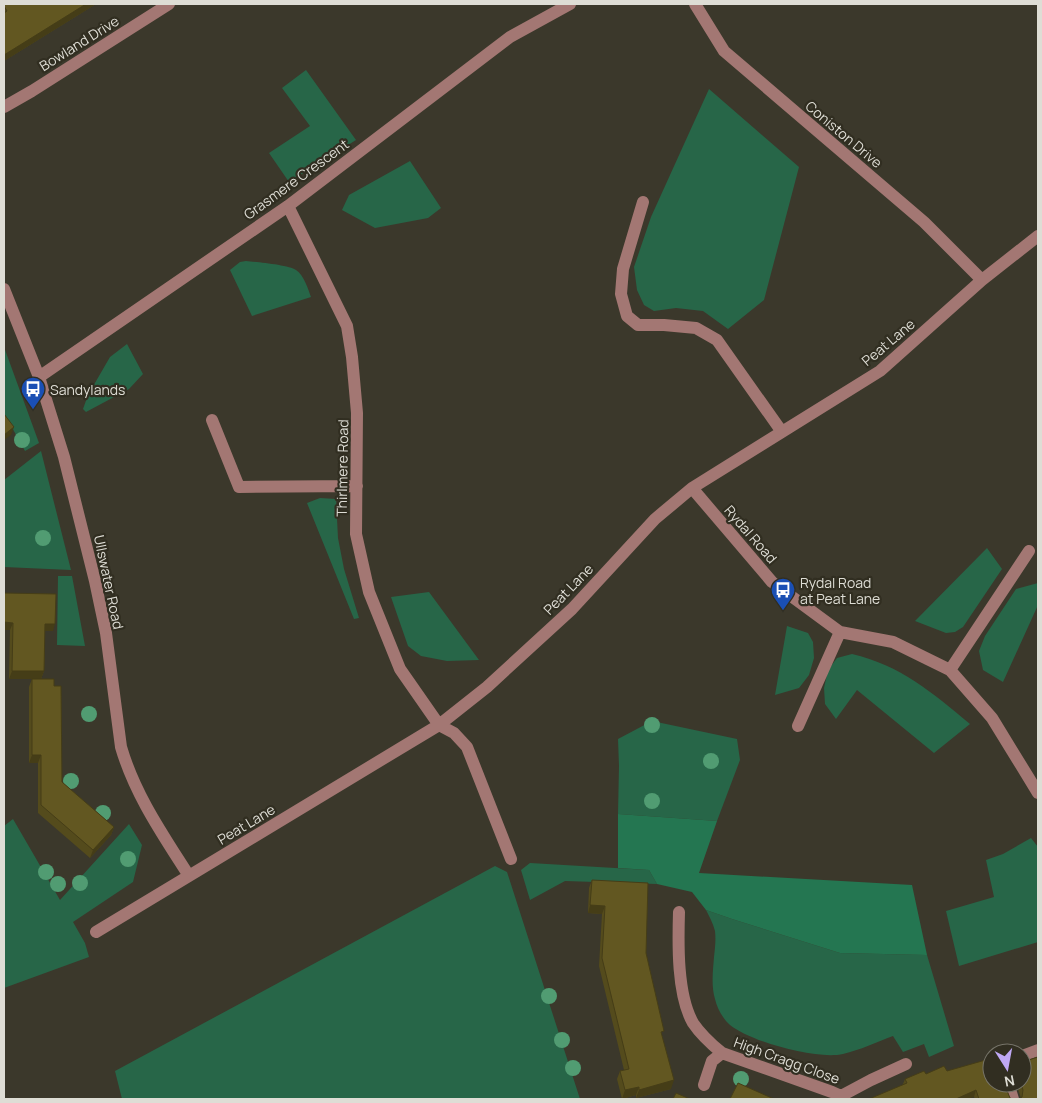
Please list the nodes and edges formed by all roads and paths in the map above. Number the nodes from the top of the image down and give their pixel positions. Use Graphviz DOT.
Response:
graph roads {
  1 [pos="169,4"];
  2 [pos="570,4"];
  3 [pos="695,4"];
  4 [pos="4,107"];
  5 [pos="644,202"];
  6 [pos="288,206"];
  7 [pos="1038,236"];
  8 [pos="982,280"];
  9 [pos="4,289"];
  10 [pos="39,377"];
  11 [pos="212,420"];
  12 [pos="782,432"];
  13 [pos="356,486"];
  14 [pos="692,488"];
  15 [pos="1029,552"];
  16 [pos="840,632"];
  17 [pos="950,670"];
  18 [pos="439,725"];
  19 [pos="798,726"];
  20 [pos="1038,793"];
  21 [pos="511,860"];
  22 [pos="189,876"];
  23 [pos="679,912"];
  24 [pos="96,932"];
  25 [pos="722,1053"];
  26 [pos="906,1064"];
  27 [pos="704,1085"];
  28 [pos="842,1097"];
  1 -- 4 [label="street, Bowland Drive"];
  2 -- 6 [label="street, Grasmere Crescent"];
  3 -- 8 [label="street, Coniston Drive"];
  5 -- 12 [label="street"];
  6 -- 10 [label="street, Grasmere Crescent"];
  6 -- 13 [label="street, Thirlmere Road"];
  7 -- 8 [label="street, Peat Lane"];
  8 -- 12 [label="street, Peat Lane"];
  9 -- 10 [label="street, Ullswater Road"];
  10 -- 22 [label="street, Ullswater Road"];
  11 -- 13 [label="street"];
  12 -- 14 [label="street, Peat Lane"];
  13 -- 18 [label="street, Thirlmere Road"];
  14 -- 16 [label="street, Rydal Road"];
  14 -- 18 [label="street, Peat Lane"];
  15 -- 17 [label="street"];
  16 -- 17 [label="street, Rydal Road"];
  16 -- 19 [label="street"];
  17 -- 20 [label="street, Rydal Road"];
  18 -- 21 [label="street"];
  18 -- 22 [label="street, Peat Lane"];
  22 -- 24 [label="street, Peat Lane"];
  23 -- 25 [label="street, High Cragg Close"];
  25 -- 27 [label="street, High Cragg Close"];
  25 -- 28 [label="street, High Cragg Close"];
  26 -- 28 [label="street, High Cragg Close"];
}
